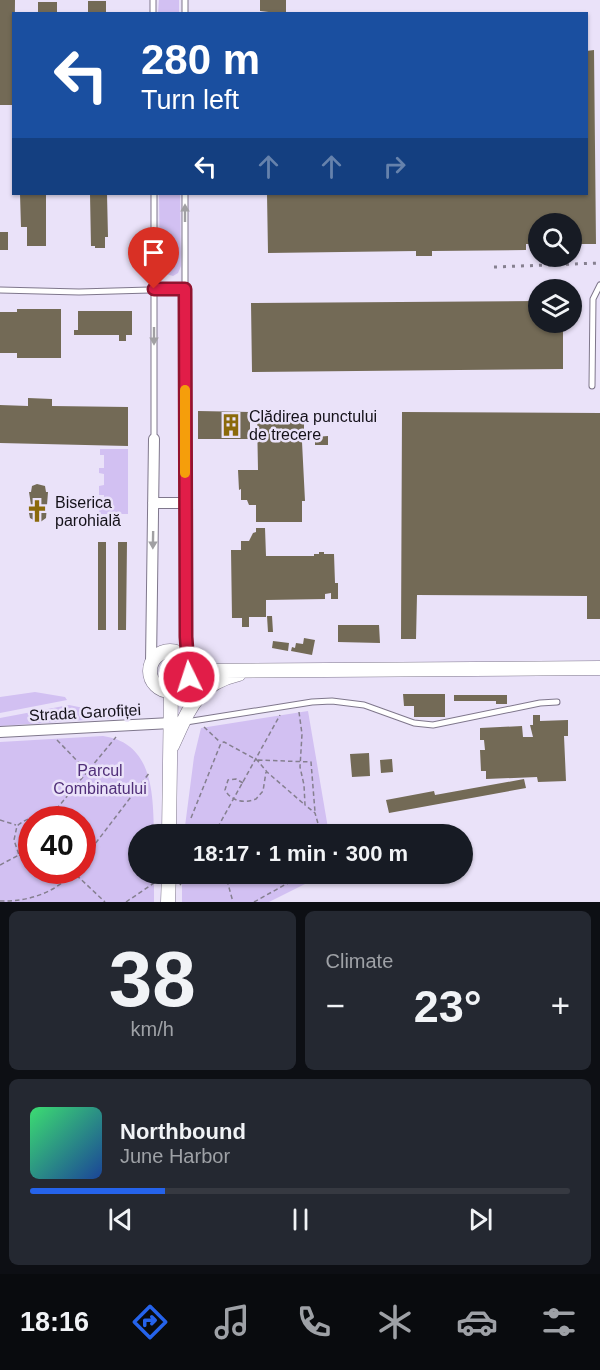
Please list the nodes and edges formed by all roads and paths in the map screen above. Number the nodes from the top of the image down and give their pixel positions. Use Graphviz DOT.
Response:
graph roads {
  1 [pos="154,195"];
  2 [pos="185,195"];
  3 [pos="600,285"];
  4 [pos="154,289"];
  5 [pos="185,289"];
  6 [pos="0,290"];
  7 [pos="592,387"];
  8 [pos="154,439"];
  9 [pos="185,439"];
  10 [pos="153,503"];
  11 [pos="186,503"];
  12 [pos="151,663"];
  13 [pos="189,668"];
  14 [pos="600,668"];
  15 [pos="264,669"];
  16 [pos="171,691"];
  17 [pos="557,702"];
  18 [pos="298,709"];
  19 [pos="282,712"];
  20 [pos="177,723"];
  21 [pos="201,725"];
  22 [pos="0,732"];
  23 [pos="52,735"];
  24 [pos="118,735"];
  25 [pos="220,743"];
  26 [pos="257,760"];
  27 [pos="300,761"];
  28 [pos="267,771"];
  29 [pos="87,772"];
  30 [pos="150,772"];
  31 [pos="243,783"];
  32 [pos="233,799"];
  33 [pos="305,805"];
  34 [pos="60,806"];
  35 [pos="315,813"];
  36 [pos="191,818"];
  37 [pos="0,820"];
  38 [pos="169,824"];
  39 [pos="220,824"];
  40 [pos="318,824"];
  41 [pos="17,826"];
  42 [pos="96,843"];
  43 [pos="18,851"];
  44 [pos="18,856"];
  45 [pos="0,865"];
  46 [pos="63,884"];
  47 [pos="88,884"];
  48 [pos="153,884"];
  49 [pos="169,884"];
  50 [pos="228,884"];
  51 [pos="286,884"];
  52 [pos="0,901"];
  53 [pos="105,902"];
  54 [pos="126,902"];
  55 [pos="168,902"];
  56 [pos="232,902"];
  57 [pos="254,902"];
  1 -- 4 [label="lane"];
  5 -- 2 [label="lane, one-way"];
  3 -- 7 [label="lane"];
  4 -- 5 [label="lane"];
  4 -- 6 [label="lane"];
  4 -- 8 [label="lane, one-way"];
  5 -- 9 [label="lane"];
  8 -- 10 [label="street"];
  9 -- 11 [label="street"];
  10 -- 11 [label="street"];
  10 -- 12 [label="street, one-way"];
  11 -- 13 [label="street"];
  12 -- 13 [label="street"];
  12 -- 16 [label="street"];
  13 -- 15 [label="street"];
  13 -- 16 [label="street"];
  14 -- 15 [label="street"];
  15 -- 20 [label="street"];
  16 -- 20 [label="street"];
  17 -- 20 [label="lane"];
  18 -- 27 [label="path"];
  19 -- 26 [label="path"];
  20 -- 22 [label="street, Strada Garofiței"];
  20 -- 38 [label="street"];
  21 -- 25 [label="path"];
  23 -- 29 [label="path"];
  24 -- 29 [label="path"];
  25 -- 26 [label="path"];
  25 -- 36 [label="path"];
  26 -- 27 [label="path"];
  26 -- 28 [label="path"];
  26 -- 31 [label="path"];
  27 -- 33 [label="path"];
  27 -- 35 [label="path"];
  28 -- 32 [label="path"];
  28 -- 33 [label="path"];
  29 -- 34 [label="path"];
  30 -- 42 [label="path"];
  31 -- 32 [label="path"];
  31 -- 32 [label="path"];
  32 -- 39 [label="path"];
  33 -- 35 [label="path"];
  35 -- 40 [label="path"];
  37 -- 41 [label="path"];
  41 -- 43 [label="path"];
  44 -- 45 [label="path"];
  46 -- 52 [label="path"];
  47 -- 53 [label="path"];
  48 -- 54 [label="path"];
  49 -- 55 [label="street"];
  50 -- 56 [label="path"];
  51 -- 57 [label="path"];
}
